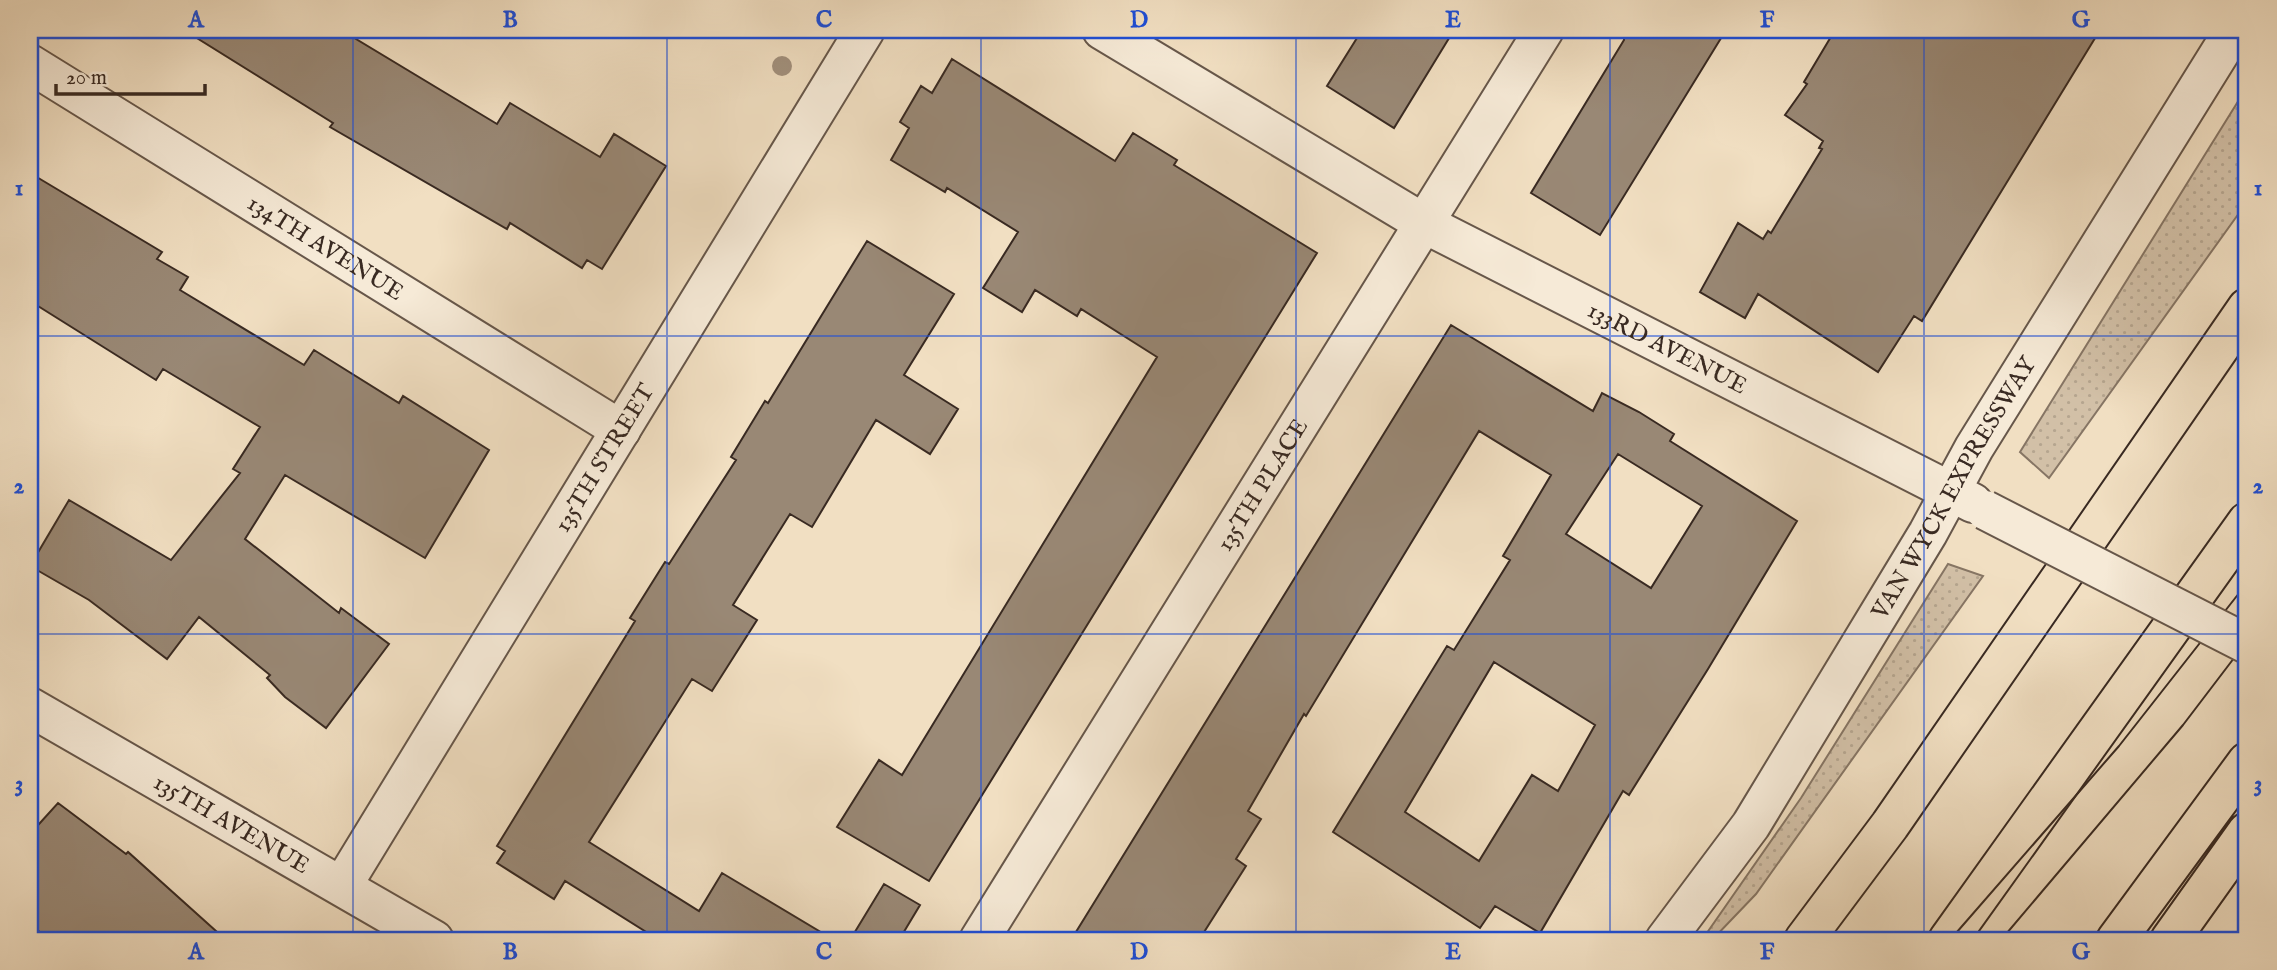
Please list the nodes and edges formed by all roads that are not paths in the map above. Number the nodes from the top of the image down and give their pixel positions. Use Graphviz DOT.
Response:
graph roads {
  1 [pos="865,30"];
  2 [pos="1102,30"];
  3 [pos="1544,30"];
  4 [pos="2234,30"];
  5 [pos="30,64"];
  6 [pos="1425,224"];
  7 [pos="2247,308"];
  8 [pos="621,430"];
  9 [pos="1950,491"];
  10 [pos="2247,522"];
  11 [pos="2247,644"];
  12 [pos="30,707"];
  13 [pos="2247,762"];
  14 [pos="1890,825"];
  15 [pos="2247,832"];
  16 [pos="342,886"];
  17 [pos="434,940"];
  18 [pos="979,940"];
  19 [pos="1665,940"];
  20 [pos="1775,940"];
  21 [pos="1804,940"];
  22 [pos="1948,940"];
  23 [pos="2116,940"];
  24 [pos="2170,940"];
  1 -- 8 [label="street, 135TH STREET"];
  2 -- 6 [label="street, 133RD AVENUE"];
  3 -- 6 [label="street, 135TH PLACE"];
  4 -- 9 [label="street, VAN WYCK EXPRESSWAY"];
  5 -- 8 [label="street, 134TH AVENUE"];
  6 -- 9 [label="street, 133RD AVENUE"];
  6 -- 18 [label="street, 135TH PLACE"];
  7 -- 14 [label="highway"];
  8 -- 16 [label="street, 135TH STREET"];
  9 -- 11 [label="street, 133RD AVENUE, bridge"];
  9 -- 19 [label="street, VAN WYCK EXPRESSWAY"];
  10 -- 22 [label="highway"];
  12 -- 16 [label="street, 135TH AVENUE"];
  13 -- 23 [label="highway"];
  14 -- 20 [label="highway"];
  14 -- 21 [label="highway"];
  15 -- 24 [label="highway"];
  16 -- 17 [label="street, 135TH AVENUE"];
}
